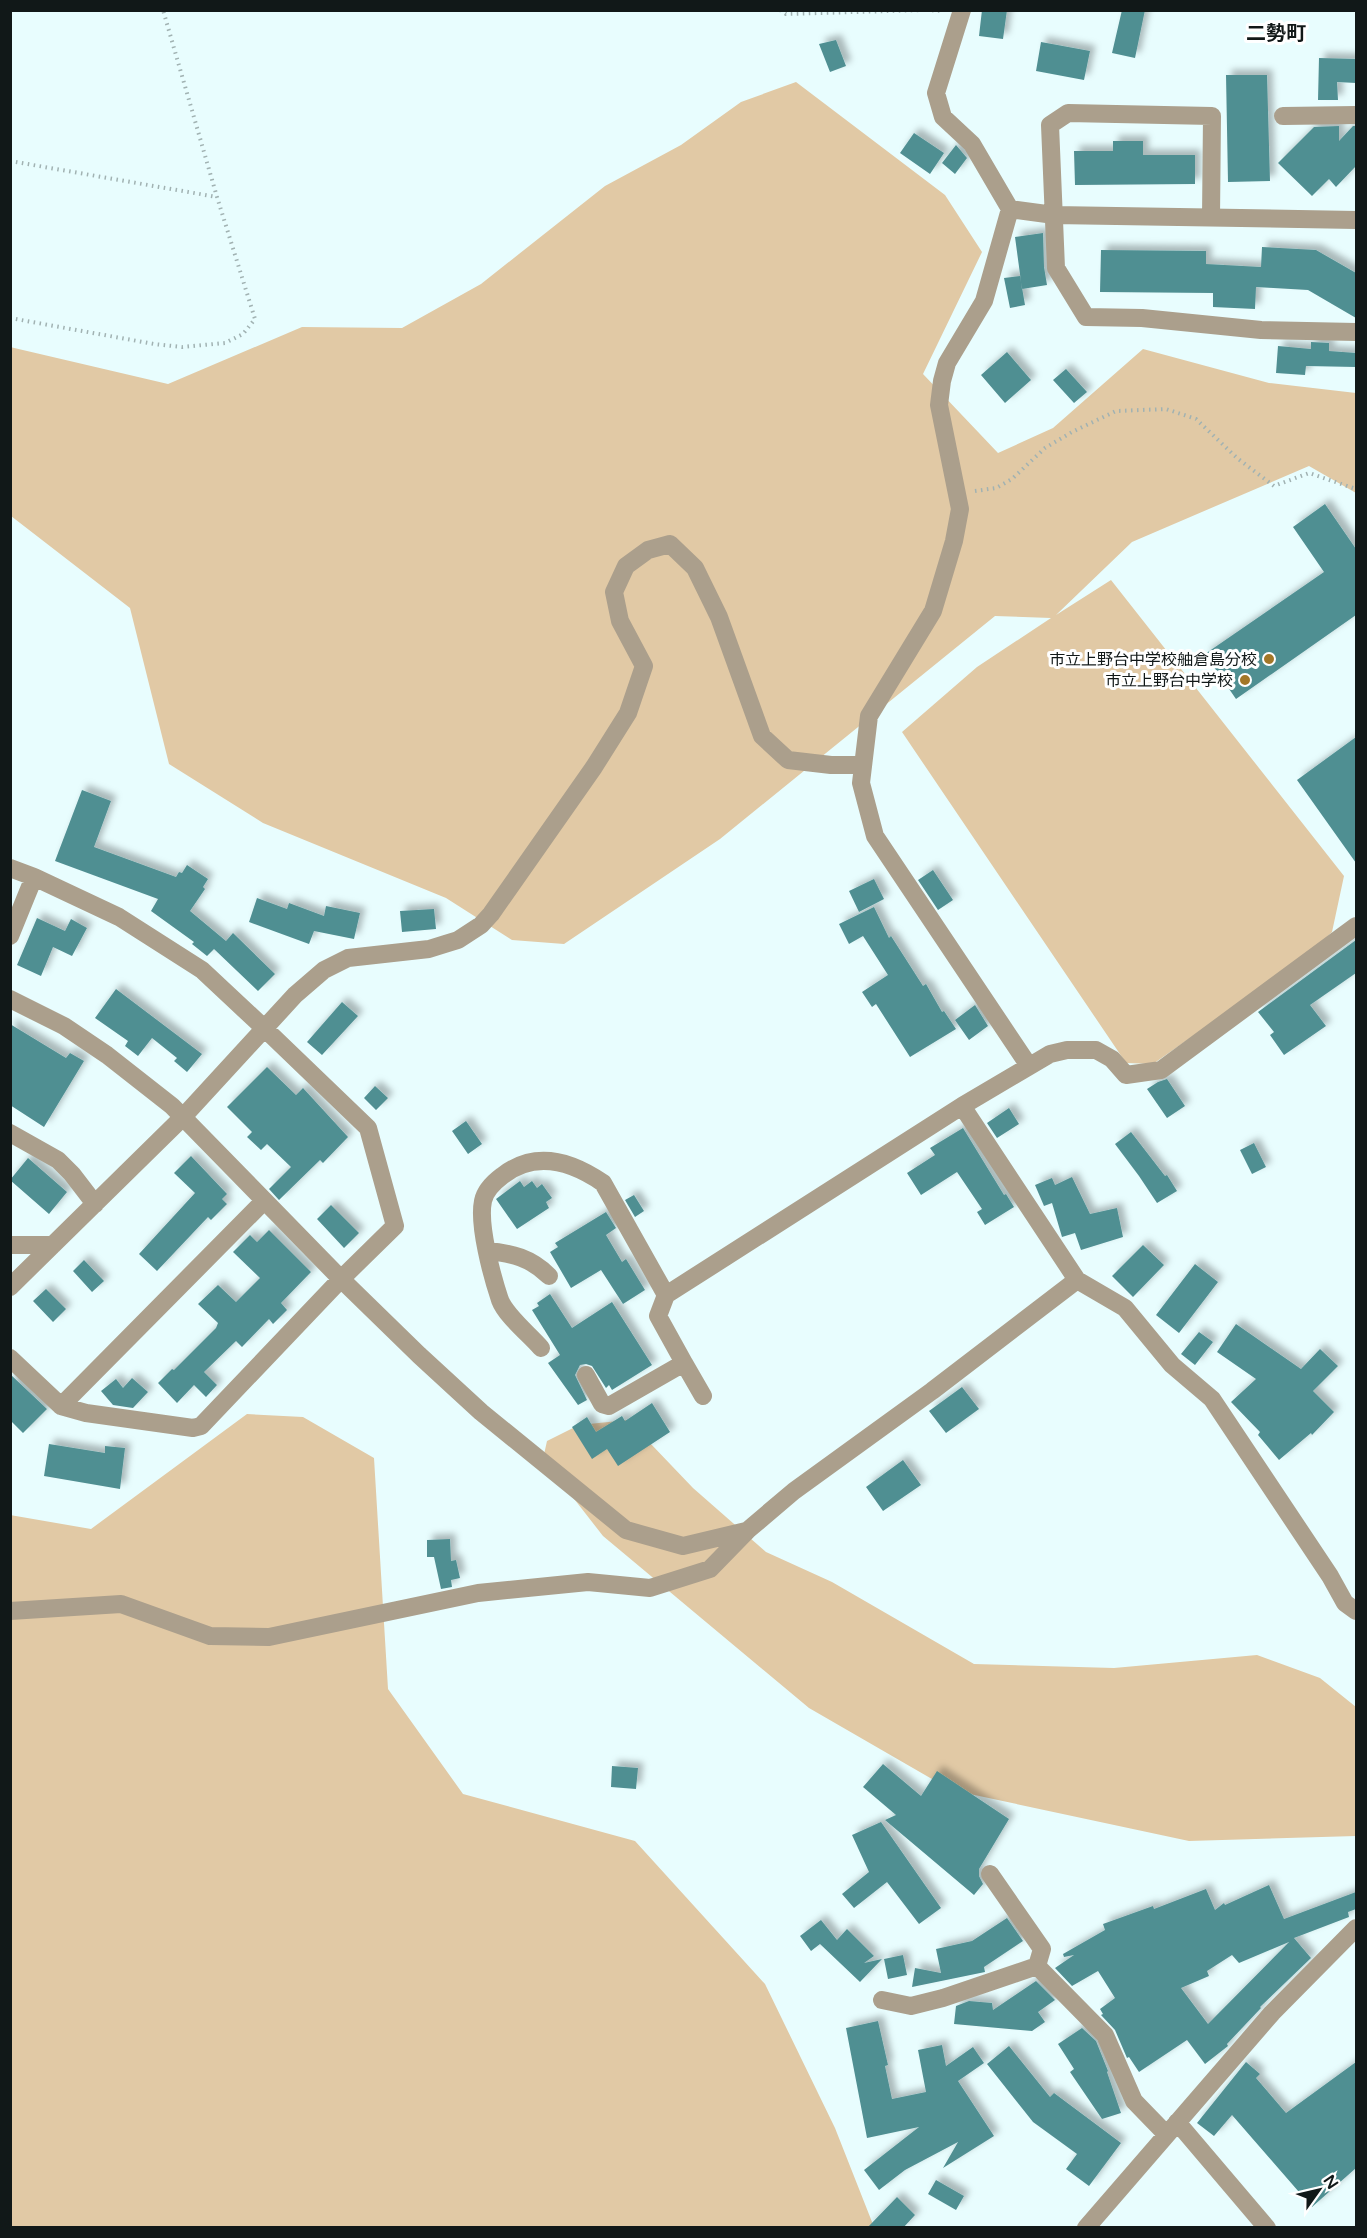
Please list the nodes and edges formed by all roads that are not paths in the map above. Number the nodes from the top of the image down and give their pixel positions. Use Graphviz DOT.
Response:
graph roads {
  1 [pos="962,10"];
  2 [pos="1356,115"];
  3 [pos="1283,116"];
  4 [pos="1010,209"];
  5 [pos="1054,215"];
  6 [pos="1211,216"];
  7 [pos="1356,220"];
  8 [pos="1356,332"];
  9 [pos="863,765"];
  10 [pos="10,868"];
  11 [pos="34,877"];
  12 [pos="1356,926"];
  13 [pos="10,936"];
  14 [pos="10,999"];
  15 [pos="264,1028"];
  16 [pos="1029,1066"];
  17 [pos="962,1106"];
  18 [pos="183,1117"];
  19 [pos="10,1133"];
  20 [pos="264,1201"];
  21 [pos="95,1204"];
  22 [pos="10,1245"];
  23 [pos="52,1245"];
  24 [pos="488,1251"];
  25 [pos="549,1276"];
  26 [pos="341,1279"];
  27 [pos="1077,1280"];
  28 [pos="10,1287"];
  29 [pos="666,1295"];
  30 [pos="542,1348"];
  31 [pos="10,1358"];
  32 [pos="684,1363"];
  33 [pos="586,1375"];
  34 [pos="703,1396"];
  35 [pos="61,1406"];
  36 [pos="748,1530"];
  37 [pos="10,1611"];
  38 [pos="1356,1611"];
  39 [pos="990,1874"];
  40 [pos="1356,1928"];
  41 [pos="1037,1966"];
  42 [pos="882,2000"];
  43 [pos="1172,2128"];
  44 [pos="1086,2228"];
  45 [pos="1267,2228"];
  1 -- 4 [label="street"];
  2 -- 3 [label="street"];
  4 -- 5 [label="street"];
  4 -- 9 [label="street"];
  5 -- 6 [label="street"];
  5 -- 6 [label="street"];
  5 -- 8 [label="street"];
  6 -- 7 [label="street"];
  9 -- 15 [label="street"];
  9 -- 16 [label="street"];
  10 -- 11 [label="street"];
  11 -- 13 [label="street"];
  11 -- 15 [label="street"];
  12 -- 16 [label="street"];
  14 -- 18 [label="street"];
  15 -- 18 [label="street"];
  15 -- 26 [label="street"];
  16 -- 17 [label="street"];
  17 -- 27 [label="street"];
  17 -- 29 [label="street"];
  18 -- 20 [label="street"];
  18 -- 21 [label="street"];
  19 -- 21 [label="street"];
  20 -- 26 [label="street"];
  20 -- 35 [label="street"];
  21 -- 23 [label="street"];
  22 -- 23 [label="street"];
  23 -- 28 [label="street"];
  24 -- 25 [label="street"];
  24 -- 29 [label="street"];
  24 -- 30 [label="street"];
  26 -- 35 [label="street"];
  26 -- 36 [label="street"];
  27 -- 36 [label="street"];
  27 -- 38 [label="street"];
  29 -- 32 [label="street"];
  31 -- 35 [label="street"];
  32 -- 33 [label="street"];
  32 -- 34 [label="street"];
  36 -- 37 [label="street"];
  39 -- 41 [label="street"];
  40 -- 43 [label="street"];
  41 -- 42 [label="street"];
  41 -- 43 [label="street"];
  43 -- 44 [label="street"];
  43 -- 45 [label="street"];
}
